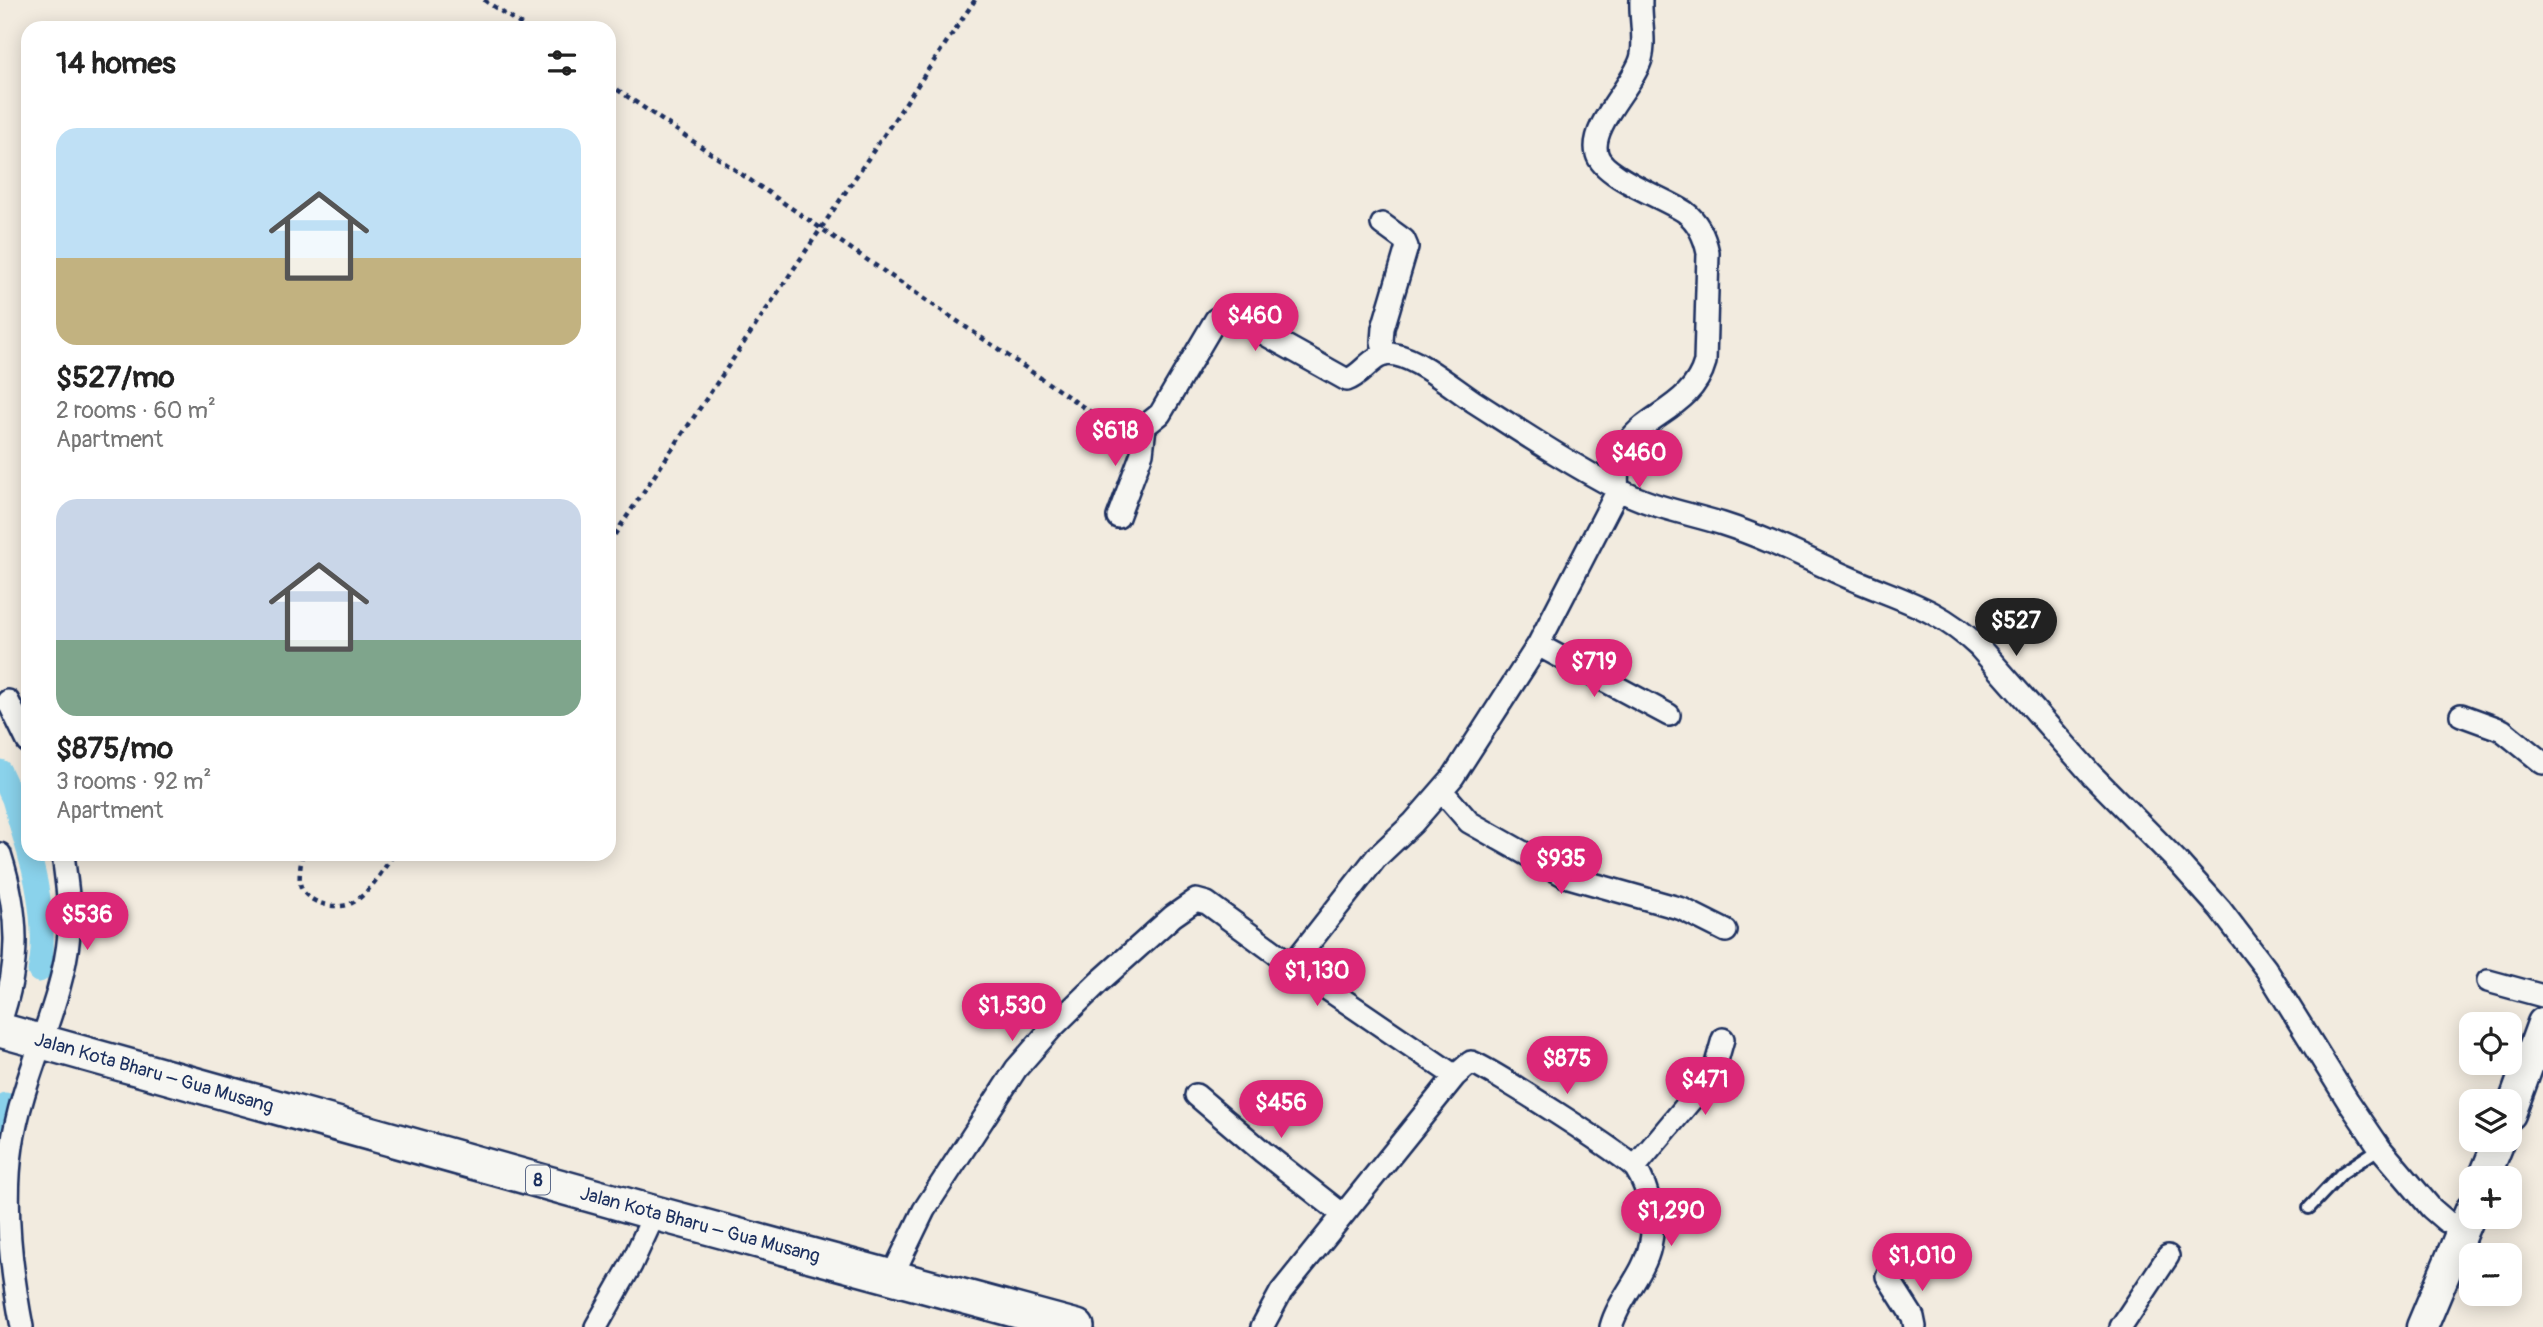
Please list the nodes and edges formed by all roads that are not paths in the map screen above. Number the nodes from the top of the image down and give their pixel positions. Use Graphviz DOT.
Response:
graph roads {
  1 [pos="1641,0"];
  2 [pos="1382,224"];
  3 [pos="1385,355"];
  4 [pos="1618,490"];
  5 [pos="1118,517"];
  6 [pos="1538,645"];
  7 [pos="8,701"];
  8 [pos="1669,715"];
  9 [pos="2461,716"];
  10 [pos="21,728"];
  11 [pos="2543,763"];
  12 [pos="1442,792"];
  13 [pos="0,854"];
  14 [pos="64,861"];
  15 [pos="1726,931"];
  16 [pos="1292,965"];
  17 [pos="2488,981"];
  18 [pos="2543,996"];
  19 [pos="0,1022"];
  20 [pos="2543,1023"];
  21 [pos="0,1030"];
  22 [pos="1723,1039"];
  23 [pos="40,1042"];
  24 [pos="1455,1076"];
  25 [pos="2519,1089"];
  26 [pos="1196,1095"];
  27 [pos="2380,1148"];
  28 [pos="1635,1167"];
  29 [pos="2309,1208"];
  30 [pos="656,1213"];
  31 [pos="1342,1214"];
  32 [pos="2459,1220"];
  33 [pos="2463,1229"];
  34 [pos="2168,1256"];
  35 [pos="1887,1276"];
  36 [pos="891,1278"];
  37 [pos="22,1327"];
  38 [pos="596,1327"];
  39 [pos="1077,1327"];
  40 [pos="1262,1327"];
  41 [pos="1611,1327"];
  42 [pos="1915,1327"];
  43 [pos="2121,1327"];
  44 [pos="2422,1327"];
  1 -- 4 [label="street"];
  2 -- 3 [label="street"];
  3 -- 4 [label="street"];
  3 -- 5 [label="street"];
  4 -- 6 [label="street"];
  4 -- 27 [label="street"];
  6 -- 8 [label="street"];
  6 -- 12 [label="street"];
  7 -- 10 [label="street"];
  9 -- 11 [label="street"];
  12 -- 15 [label="street"];
  12 -- 16 [label="street"];
  13 -- 19 [label="street"];
  14 -- 23 [label="street"];
  16 -- 24 [label="street"];
  16 -- 36 [label="street"];
  17 -- 18 [label="street"];
  20 -- 25 [label="main road"];
  21 -- 23 [label="main road, Jalan Kota Bharu – Gua Musang / 8"];
  22 -- 28 [label="street"];
  23 -- 30 [label="main road, Jalan Kota Bharu – Gua Musang / 8"];
  23 -- 37 [label="street"];
  24 -- 28 [label="street"];
  24 -- 31 [label="street"];
  26 -- 31 [label="street"];
  27 -- 29 [label="lane"];
  27 -- 32 [label="street"];
  28 -- 41 [label="street"];
  30 -- 36 [label="main road, Jalan Kota Bharu – Gua Musang / 8"];
  30 -- 38 [label="street"];
  31 -- 40 [label="street"];
  33 -- 44 [label="main road"];
  34 -- 43 [label="street"];
  35 -- 42 [label="street"];
  36 -- 39 [label="main road, Jalan Kota Bharu – Gua Musang / 8"];
}
